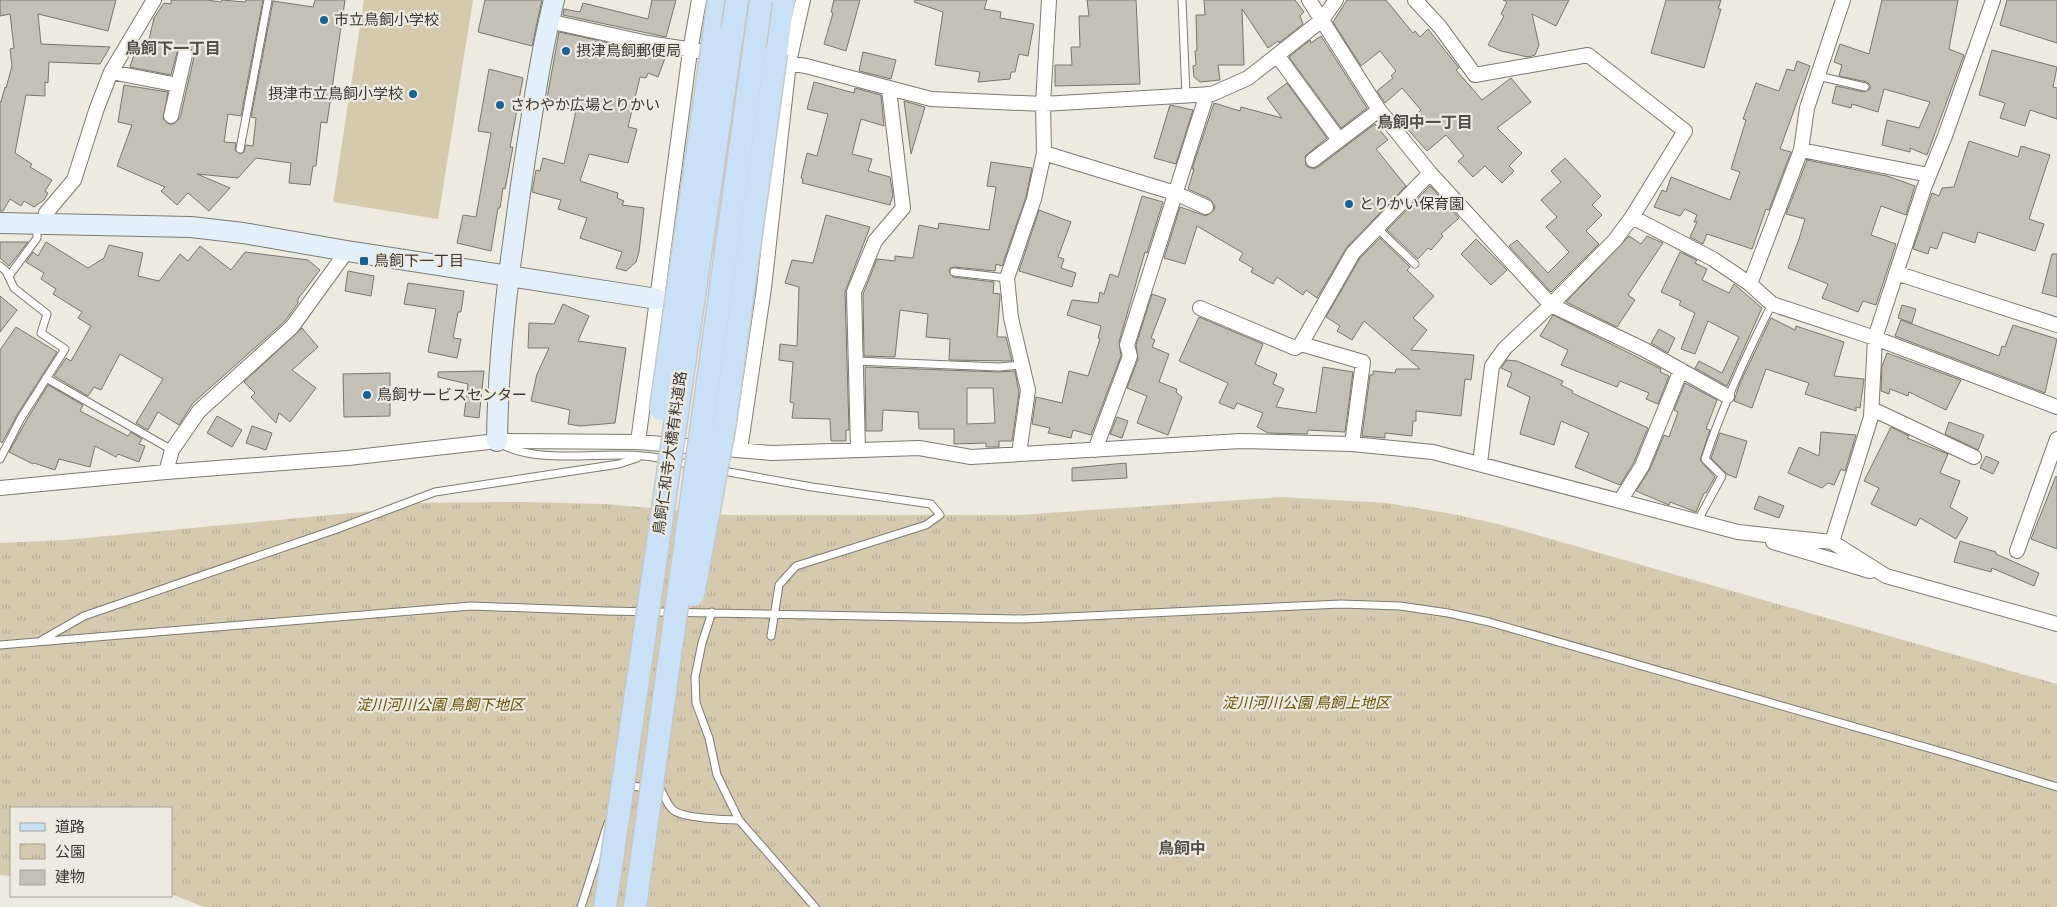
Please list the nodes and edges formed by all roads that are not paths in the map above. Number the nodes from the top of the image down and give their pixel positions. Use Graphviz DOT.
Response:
graph roads {
  1 [pos="154,0"];
  2 [pos="268,0"];
  3 [pos="554,0"];
  4 [pos="699,0"];
  5 [pos="719,0"];
  6 [pos="737,0"];
  7 [pos="761,0"];
  8 [pos="784,0"];
  9 [pos="803,0"];
  10 [pos="1049,0"];
  11 [pos="1182,0"];
  12 [pos="1310,0"];
  13 [pos="1336,0"];
  14 [pos="1416,0"];
  15 [pos="1843,0"];
  16 [pos="1993,0"];
  17 [pos="1322,20"];
  18 [pos="548,21"];
  19 [pos="690,51"];
  20 [pos="185,55"];
  21 [pos="1277,55"];
  22 [pos="783,57"];
  23 [pos="111,72"];
  24 [pos="1818,76"];
  25 [pos="178,85"];
  26 [pos="1865,87"];
  27 [pos="889,89"];
  28 [pos="1207,94"];
  29 [pos="1186,96"];
  30 [pos="1043,104"];
  31 [pos="1379,110"];
  32 [pos="171,116"];
  33 [pos="1339,140"];
  34 [pos="240,150"];
  35 [pos="1801,150"];
  36 [pos="1044,153"];
  37 [pos="1313,160"];
  38 [pos="1430,173"];
  39 [pos="1929,176"];
  40 [pos="1175,193"];
  41 [pos="1206,207"];
  42 [pos="1632,217"];
  43 [pos="0,223"];
  44 [pos="42,224"];
  45 [pos="1377,228"];
  46 [pos="347,251"];
  47 [pos="1416,264"];
  48 [pos="0,266"];
  49 [pos="954,272"];
  50 [pos="1896,273"];
  51 [pos="9,276"];
  52 [pos="508,276"];
  53 [pos="1007,278"];
  54 [pos="1750,284"];
  55 [pos="657,299"];
  56 [pos="762,301"];
  57 [pos="1772,304"];
  58 [pos="1551,305"];
  59 [pos="1200,308"];
  60 [pos="2057,325"];
  61 [pos="1875,338"];
  62 [pos="1301,344"];
  63 [pos="856,362"];
  64 [pos="1022,365"];
  65 [pos="1681,370"];
  66 [pos="46,378"];
  67 [pos="1727,396"];
  68 [pos="2057,407"];
  69 [pos="1872,409"];
  70 [pos="2057,439"];
  71 [pos="497,441"];
  72 [pos="638,442"];
  73 [pos="1352,444"];
  74 [pos="172,450"];
  75 [pos="740,450"];
  76 [pos="858,450"];
  77 [pos="1095,450"];
  78 [pos="1019,454"];
  79 [pos="643,456"];
  80 [pos="1974,456"];
  81 [pos="0,458"];
  82 [pos="1480,463"];
  83 [pos="166,472"];
  84 [pos="0,488"];
  85 [pos="1620,501"];
  86 [pos="1697,522"];
  87 [pos="1738,532"];
  88 [pos="1832,542"];
  89 [pos="2017,551"];
  90 [pos="1886,576"];
  91 [pos="712,612"];
  92 [pos="774,614"];
  93 [pos="2057,624"];
  94 [pos="771,636"];
  95 [pos="39,642"];
  96 [pos="0,645"];
  97 [pos="638,671"];
  98 [pos="667,675"];
  99 [pos="2057,787"];
  100 [pos="738,820"];
  101 [pos="581,907"];
  102 [pos="605,907"];
  103 [pos="635,907"];
  104 [pos="815,907"];
  1 -- 23 [label="street"];
  2 -- 34 [label="lane"];
  3 -- 18 [label="street"];
  4 -- 19 [label="street"];
  5 -- 97 [label="main road, bridge"];
  6 -- 97 [label="main road, 鳥飼仁和寺大橋有料道路, bridge"];
  7 -- 98 [label="main road, 鳥飼仁和寺大橋有料道路, bridge"];
  8 -- 22 [label="main road"];
  9 -- 22 [label="street"];
  10 -- 30 [label="street"];
  11 -- 29 [label="lane"];
  12 -- 17 [label="street"];
  13 -- 17 [label="street"];
  14 -- 42 [label="street"];
  15 -- 24 [label="street"];
  16 -- 39 [label="street"];
  17 -- 21 [label="street"];
  17 -- 31 [label="street"];
  18 -- 19 [label="street"];
  18 -- 52 [label="street"];
  19 -- 22 [label="street"];
  19 -- 55 [label="street"];
  20 -- 25 [label="street"];
  21 -- 28 [label="street"];
  21 -- 33 [label="street"];
  22 -- 27 [label="street"];
  22 -- 56 [label="street"];
  22 -- 98 [label="main road, bridge"];
  23 -- 25 [label="street"];
  23 -- 44 [label="street"];
  24 -- 26 [label="lane"];
  24 -- 35 [label="street"];
  25 -- 32 [label="street"];
  27 -- 30 [label="street"];
  27 -- 63 [label="street"];
  28 -- 29 [label="street"];
  28 -- 40 [label="street"];
  29 -- 30 [label="street"];
  30 -- 36 [label="street"];
  31 -- 33 [label="street"];
  31 -- 38 [label="street"];
  33 -- 37 [label="street"];
  35 -- 39 [label="street"];
  35 -- 54 [label="street"];
  36 -- 40 [label="street"];
  36 -- 53 [label="street"];
  38 -- 45 [label="street"];
  38 -- 58 [label="street"];
  39 -- 50 [label="street"];
  40 -- 41 [label="street"];
  40 -- 77 [label="street"];
  42 -- 54 [label="street"];
  42 -- 58 [label="street"];
  43 -- 44 [label="street"];
  44 -- 46 [label="street"];
  44 -- 51 [label="lane"];
  45 -- 47 [label="lane"];
  45 -- 62 [label="street"];
  46 -- 52 [label="street"];
  46 -- 74 [label="street"];
  48 -- 51 [label="lane"];
  49 -- 53 [label="lane"];
  50 -- 60 [label="street"];
  50 -- 61 [label="street"];
  51 -- 66 [label="lane"];
  52 -- 55 [label="street"];
  52 -- 71 [label="street"];
  53 -- 64 [label="street"];
  54 -- 57 [label="street"];
  55 -- 56 [label="street"];
  55 -- 72 [label="street"];
  56 -- 75 [label="street"];
  57 -- 61 [label="street"];
  57 -- 67 [label="lane"];
  58 -- 65 [label="street"];
  58 -- 82 [label="street"];
  59 -- 62 [label="street"];
  61 -- 68 [label="street"];
  61 -- 69 [label="street"];
  62 -- 73 [label="street"];
  63 -- 64 [label="lane"];
  63 -- 76 [label="street"];
  64 -- 78 [label="street"];
  65 -- 67 [label="street"];
  65 -- 85 [label="street"];
  66 -- 74 [label="lane"];
  66 -- 81 [label="lane"];
  67 -- 86 [label="lane"];
  69 -- 80 [label="street"];
  69 -- 88 [label="street"];
  70 -- 89 [label="street"];
  71 -- 72 [label="street"];
  71 -- 79 [label="lane"];
  71 -- 83 [label="street"];
  72 -- 75 [label="street"];
  73 -- 77 [label="street"];
  73 -- 82 [label="street"];
  74 -- 83 [label="street"];
  75 -- 76 [label="street"];
  76 -- 78 [label="street"];
  77 -- 78 [label="street"];
  79 -- 92 [label="lane"];
  79 -- 95 [label="lane"];
  82 -- 85 [label="street"];
  83 -- 84 [label="street"];
  85 -- 86 [label="street"];
  86 -- 87 [label="street"];
  87 -- 88 [label="street"];
  87 -- 90 [label="street"];
  88 -- 90 [label="street"];
  90 -- 93 [label="street"];
  91 -- 92 [label="lane"];
  91 -- 95 [label="lane"];
  91 -- 100 [label="lane"];
  92 -- 94 [label="lane"];
  92 -- 99 [label="lane"];
  95 -- 96 [label="lane"];
  97 -- 102 [label="main road, 鳥飼仁和寺大橋有料道路, bridge"];
  98 -- 103 [label="main road, 鳥飼仁和寺大橋有料道路, bridge"];
  100 -- 101 [label="lane"];
  100 -- 104 [label="lane"];
}
